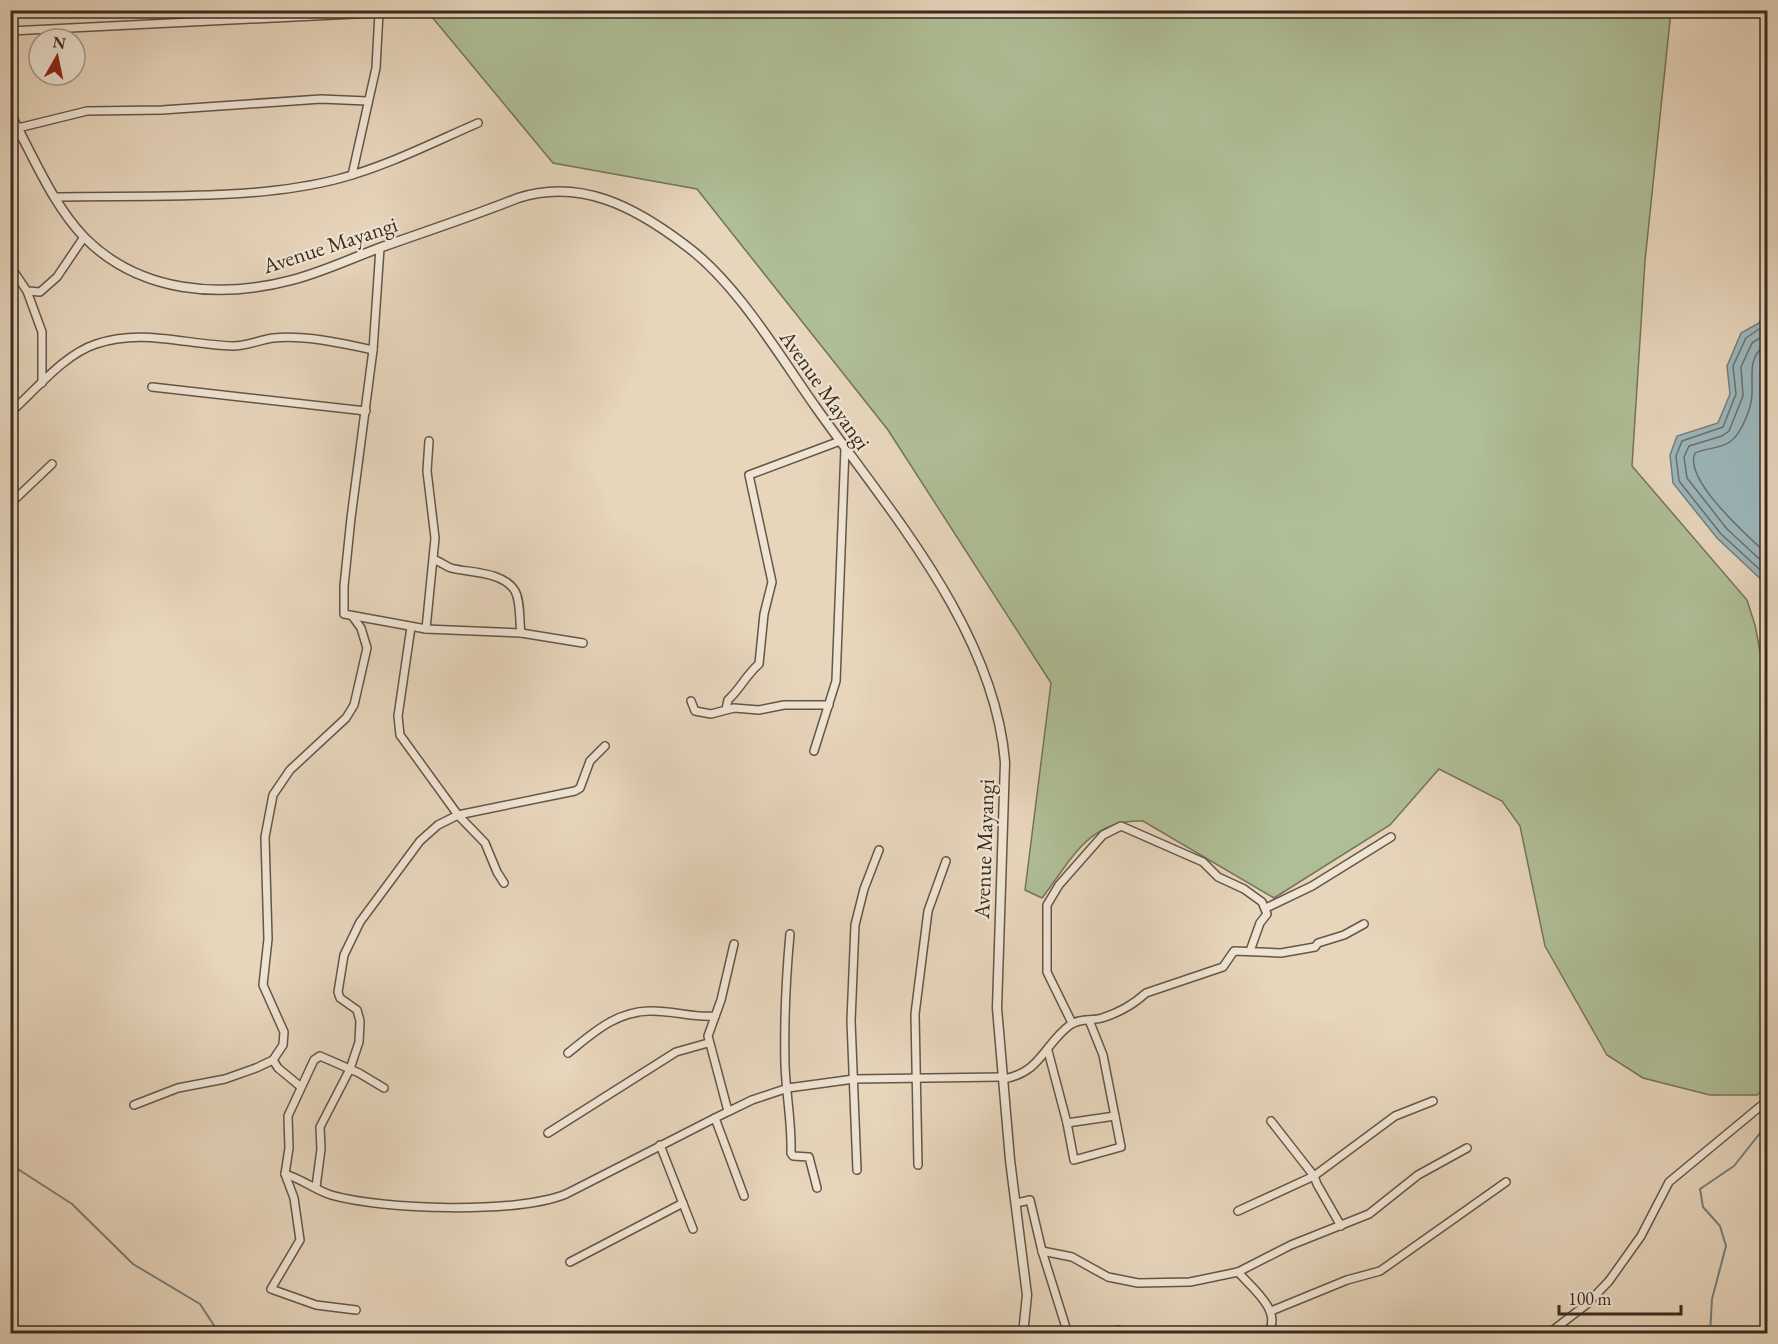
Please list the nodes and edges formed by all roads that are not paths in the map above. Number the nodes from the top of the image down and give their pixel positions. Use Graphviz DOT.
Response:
graph roads {
  1 [pos="379,11"];
  2 [pos="10,31"];
  3 [pos="367,101"];
  4 [pos="10,114"];
  5 [pos="478,123"];
  6 [pos="18,128"];
  7 [pos="352,175"];
  8 [pos="55,197"];
  9 [pos="84,237"];
  10 [pos="380,248"];
  11 [pos="10,266"];
  12 [pos="27,291"];
  13 [pos="374,350"];
  14 [pos="42,383"];
  15 [pos="153,387"];
  16 [pos="12,408"];
  17 [pos="366,411"];
  18 [pos="429,441"];
  19 [pos="842,445"];
  20 [pos="52,464"];
  21 [pos="10,504"];
  22 [pos="434,560"];
  23 [pos="353,617"];
  24 [pos="411,627"];
  25 [pos="426,629"];
  26 [pos="521,633"];
  27 [pos="583,643"];
  28 [pos="691,701"];
  29 [pos="829,705"];
  30 [pos="726,709"];
  31 [pos="605,746"];
  32 [pos="814,751"];
  33 [pos="458,815"];
  34 [pos="1391,837"];
  35 [pos="879,850"];
  36 [pos="946,861"];
  37 [pos="504,883"];
  38 [pos="1266,908"];
  39 [pos="1364,924"];
  40 [pos="790,934"];
  41 [pos="734,944"];
  42 [pos="1250,951"];
  43 [pos="715,1016"];
  44 [pos="1089,1020"];
  45 [pos="1072,1023"];
  46 [pos="708,1043"];
  47 [pos="1048,1051"];
  48 [pos="568,1053"];
  49 [pos="273,1060"];
  50 [pos="350,1069"];
  51 [pos="1002,1078"];
  52 [pos="854,1079"];
  53 [pos="918,1080"];
  54 [pos="301,1087"];
  55 [pos="384,1088"];
  56 [pos="788,1088"];
  57 [pos="1767,1100"];
  58 [pos="1433,1101"];
  59 [pos="134,1105"];
  60 [pos="728,1111"];
  61 [pos="1115,1116"];
  62 [pos="715,1118"];
  63 [pos="1270,1121"];
  64 [pos="1067,1123"];
  65 [pos="548,1133"];
  66 [pos="660,1145"];
  67 [pos="1467,1148"];
  68 [pos="918,1165"];
  69 [pos="857,1170"];
  70 [pos="285,1174"];
  71 [pos="1314,1176"];
  72 [pos="1506,1182"];
  73 [pos="316,1187"];
  74 [pos="817,1188"];
  75 [pos="744,1196"];
  76 [pos="683,1203"];
  77 [pos="1016,1203"];
  78 [pos="1238,1211"];
  79 [pos="1341,1226"];
  80 [pos="693,1229"];
  81 [pos="1042,1251"];
  82 [pos="570,1262"];
  83 [pos="1238,1272"];
  84 [pos="356,1310"];
  85 [pos="1271,1311"];
  86 [pos="1023,1334"];
  87 [pos="1068,1334"];
  88 [pos="1089,1334"];
  89 [pos="1134,1334"];
  90 [pos="1267,1334"];
  91 [pos="1548,1334"];
  1 -- 2 [label="street"];
  1 -- 3 [label="street"];
  3 -- 6 [label="street"];
  3 -- 7 [label="street"];
  4 -- 6 [label="street, Avenue Mayangi"];
  5 -- 7 [label="street"];
  6 -- 8 [label="street, Avenue Mayangi"];
  7 -- 8 [label="street"];
  8 -- 9 [label="street, Avenue Mayangi"];
  9 -- 10 [label="street, Avenue Mayangi"];
  9 -- 12 [label="street"];
  10 -- 13 [label="street"];
  10 -- 19 [label="street, Avenue Mayangi"];
  11 -- 12 [label="street"];
  12 -- 14 [label="street"];
  13 -- 14 [label="street"];
  13 -- 17 [label="street"];
  14 -- 16 [label="street"];
  15 -- 17 [label="street"];
  17 -- 23 [label="street"];
  18 -- 22 [label="street"];
  19 -- 29 [label="street"];
  19 -- 30 [label="street"];
  19 -- 51 [label="street, Avenue Mayangi"];
  20 -- 21 [label="street"];
  22 -- 25 [label="street"];
  22 -- 26 [label="street"];
  23 -- 24 [label="street"];
  23 -- 49 [label="street"];
  24 -- 25 [label="street"];
  24 -- 33 [label="street"];
  25 -- 26 [label="street"];
  26 -- 27 [label="street"];
  28 -- 30 [label="street"];
  29 -- 30 [label="street"];
  29 -- 32 [label="street"];
  31 -- 33 [label="street"];
  33 -- 37 [label="street"];
  33 -- 50 [label="street"];
  34 -- 38 [label="street"];
  35 -- 52 [label="street"];
  36 -- 53 [label="street"];
  38 -- 42 [label="street"];
  38 -- 45 [label="street"];
  39 -- 42 [label="street"];
  40 -- 56 [label="street"];
  41 -- 43 [label="street"];
  42 -- 44 [label="street"];
  43 -- 46 [label="street"];
  43 -- 48 [label="street"];
  44 -- 45 [label="street"];
  44 -- 61 [label="street"];
  45 -- 47 [label="street"];
  46 -- 60 [label="street"];
  46 -- 65 [label="street"];
  47 -- 51 [label="street"];
  47 -- 64 [label="street"];
  49 -- 54 [label="street"];
  49 -- 59 [label="street"];
  50 -- 54 [label="street"];
  50 -- 55 [label="street"];
  50 -- 73 [label="street"];
  51 -- 53 [label="street"];
  51 -- 77 [label="street, Avenue Mayangi"];
  52 -- 53 [label="street"];
  52 -- 56 [label="street"];
  52 -- 69 [label="street"];
  53 -- 68 [label="street"];
  54 -- 70 [label="street"];
  56 -- 60 [label="street"];
  56 -- 74 [label="street"];
  57 -- 91 [label="street"];
  58 -- 71 [label="street"];
  60 -- 62 [label="street"];
  61 -- 64 [label="street"];
  61 -- 64 [label="street"];
  62 -- 66 [label="street"];
  62 -- 75 [label="street"];
  63 -- 71 [label="street"];
  66 -- 73 [label="street"];
  66 -- 76 [label="street"];
  67 -- 79 [label="street"];
  70 -- 73 [label="street"];
  70 -- 84 [label="street"];
  71 -- 78 [label="street"];
  71 -- 79 [label="street"];
  72 -- 85 [label="street"];
  76 -- 80 [label="street"];
  76 -- 82 [label="street"];
  77 -- 81 [label="street"];
  77 -- 86 [label="street, Avenue Mayangi"];
  79 -- 83 [label="street"];
  81 -- 83 [label="street"];
  81 -- 87 [label="street"];
  83 -- 85 [label="street"];
  85 -- 90 [label="street"];
  88 -- 89 [label="street"];
}
